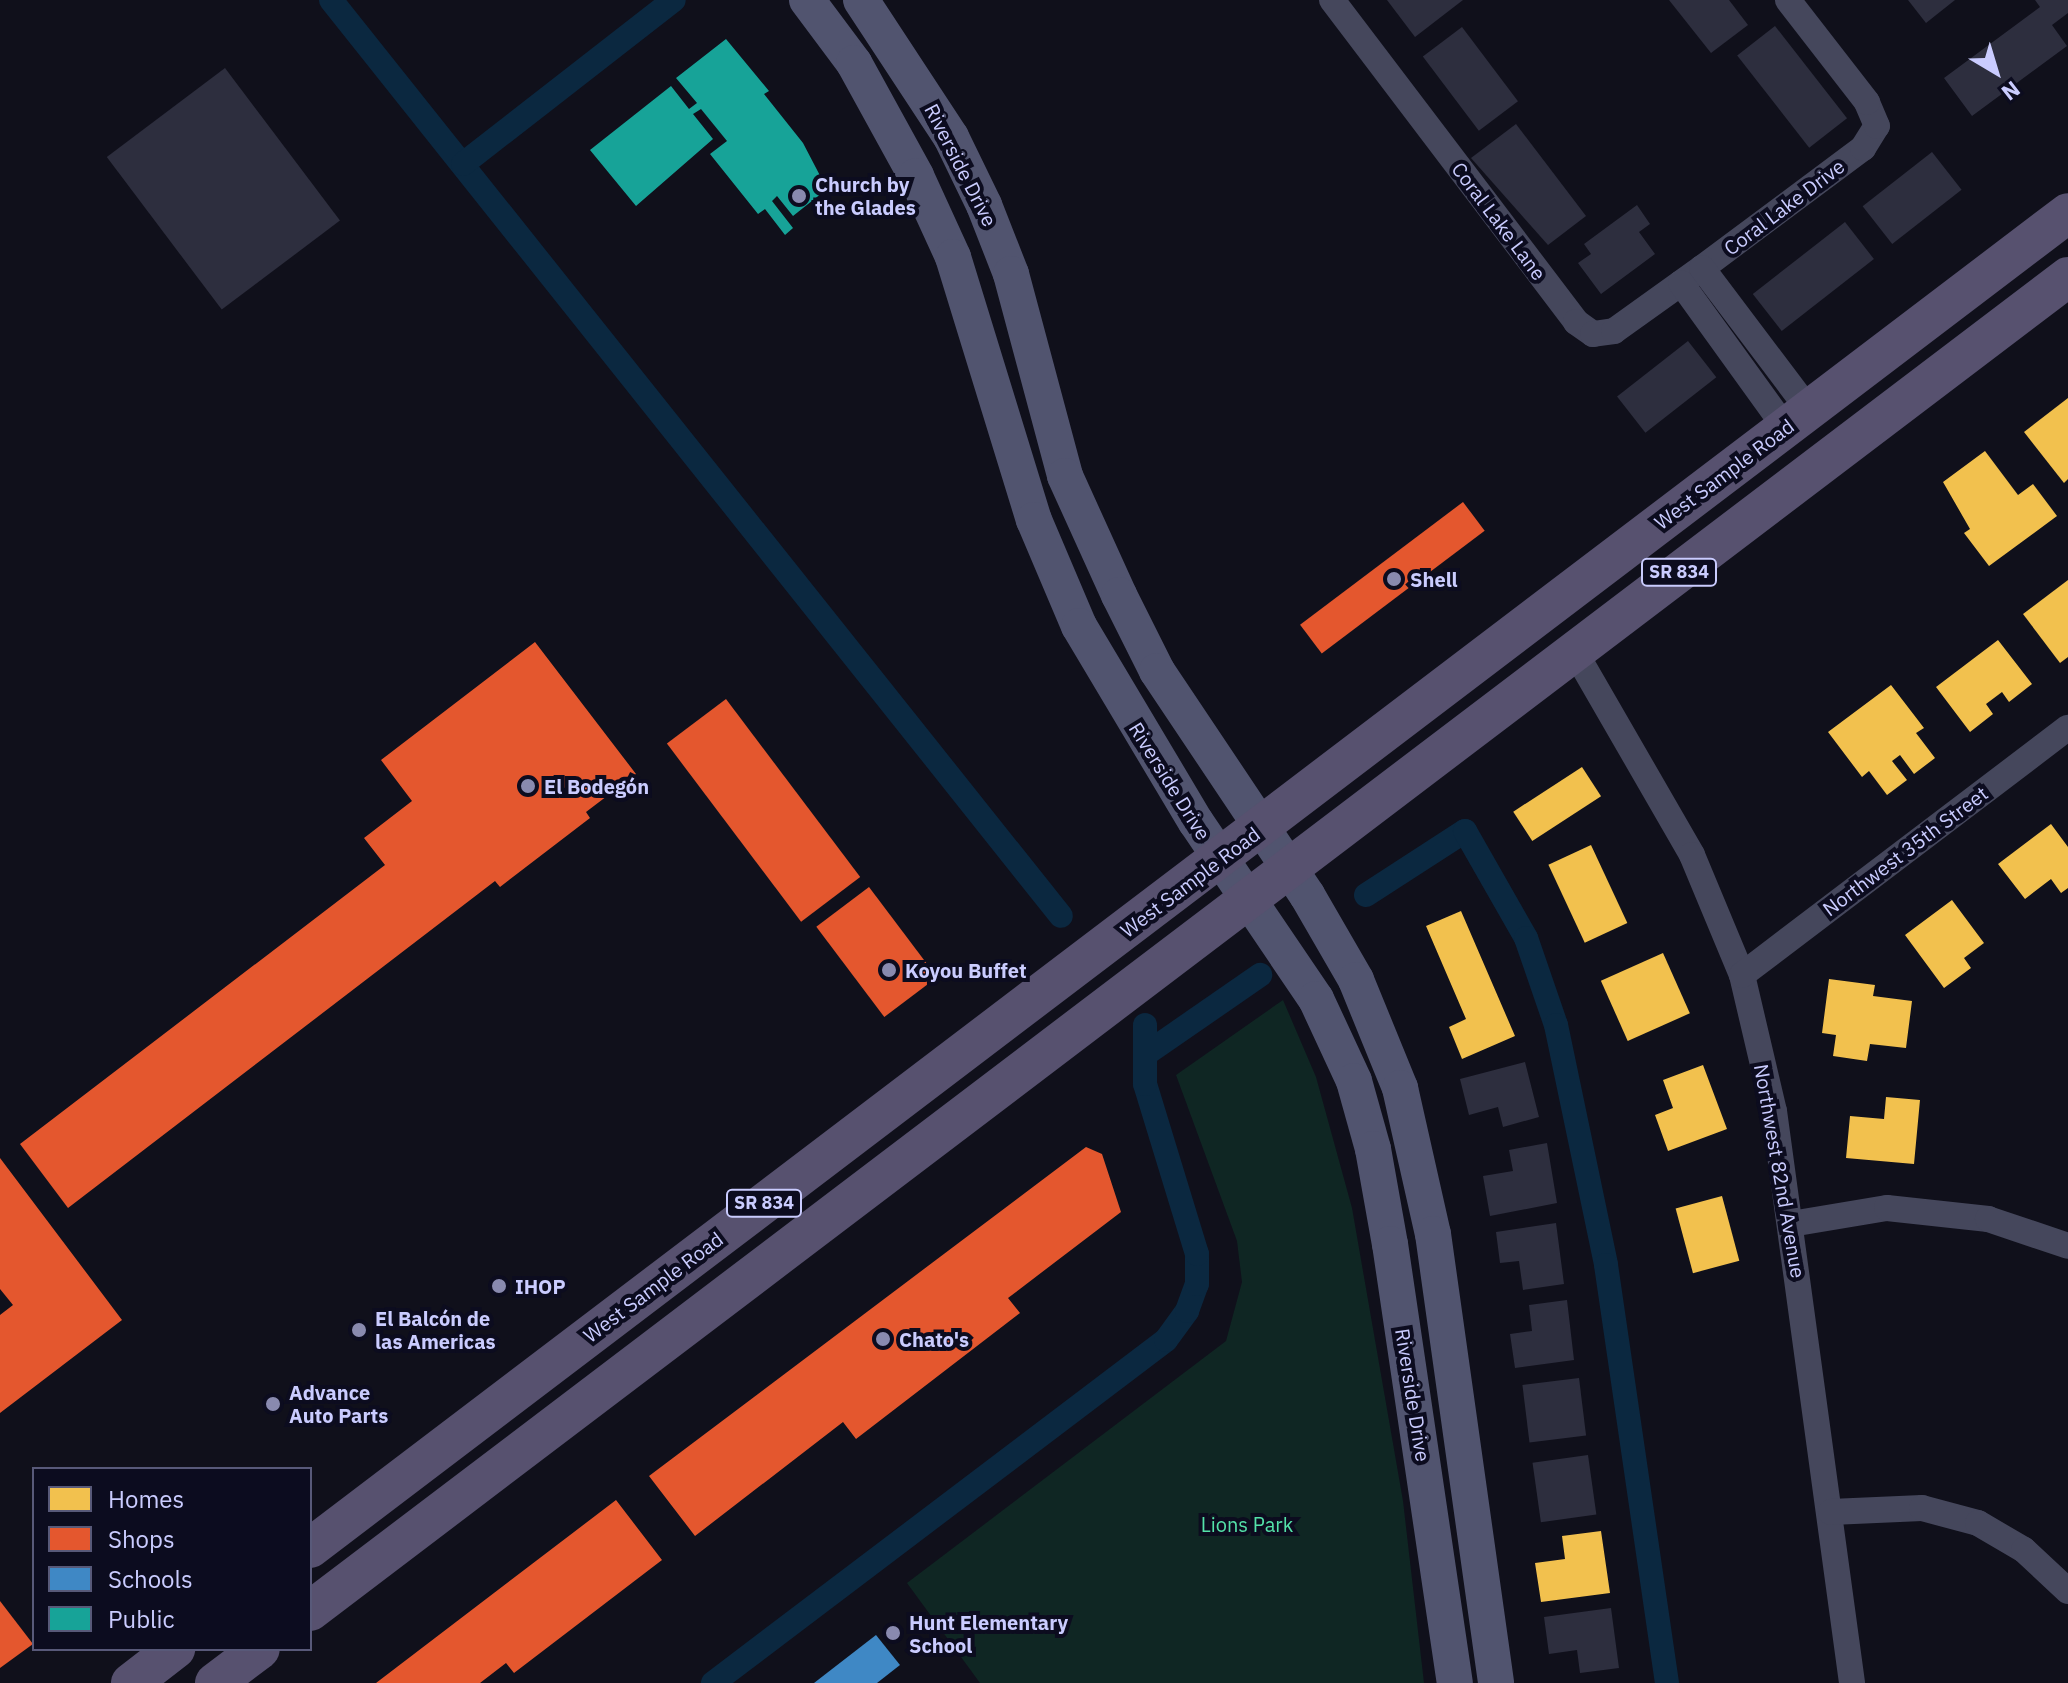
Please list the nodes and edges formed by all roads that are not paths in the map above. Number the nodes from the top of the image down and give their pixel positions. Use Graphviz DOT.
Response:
graph roads {
  1 [pos="807,0"];
  2 [pos="861,0"];
  3 [pos="1332,0"];
  4 [pos="1788,0"];
  5 [pos="2068,213"];
  6 [pos="1691,276"];
  7 [pos="2068,277"];
  8 [pos="1797,418"];
  9 [pos="1575,652"];
  10 [pos="2068,728"];
  11 [pos="1260,830"];
  12 [pos="1220,860"];
  13 [pos="1289,866"];
  14 [pos="1249,897"];
  15 [pos="1742,975"];
  16 [pos="780,1191"];
  17 [pos="1791,1224"];
  18 [pos="2068,1246"];
  19 [pos="651,1288"];
  20 [pos="669,1340"];
  21 [pos="492,1473"];
  22 [pos="1831,1512"];
  23 [pos="312,1546"];
  24 [pos="2068,1591"];
  25 [pos="312,1609"];
  26 [pos="172,1651"];
  27 [pos="257,1651"];
  28 [pos="131,1683"];
  29 [pos="215,1683"];
  30 [pos="1455,1683"];
  31 [pos="1496,1683"];
  32 [pos="1852,1683"];
  1 -- 12 [label="street, Riverside Drive"];
  2 -- 11 [label="street, Riverside Drive"];
  3 -- 6 [label="street, Coral Lake Lane"];
  4 -- 6 [label="street, Coral Lake Drive"];
  5 -- 8 [label="main road, West Sample Road / SR 834"];
  6 -- 8 [label="street, Coral Lake Drive"];
  7 -- 9 [label="main road, SR 834"];
  8 -- 11 [label="main road, West Sample Road / SR 834"];
  9 -- 13 [label="main road, SR 834"];
  9 -- 15 [label="street, Northwest 82nd Avenue"];
  10 -- 15 [label="street, Northwest 35th Street"];
  11 -- 12 [label="main road, West Sample Road / SR 834"];
  11 -- 13 [label="street, Riverside Drive"];
  12 -- 14 [label="street, Riverside Drive"];
  12 -- 16 [label="main road, West Sample Road / SR 834"];
  13 -- 14 [label="main road, SR 834"];
  13 -- 31 [label="street, Riverside Drive"];
  14 -- 20 [label="main road, SR 834"];
  14 -- 30 [label="street, Riverside Drive"];
  15 -- 17 [label="street, Northwest 82nd Avenue"];
  16 -- 19 [label="main road, West Sample Road / SR 834"];
  16 -- 20 [label="main road"];
  17 -- 18 [label="street"];
  17 -- 22 [label="street, Northwest 82nd Avenue"];
  19 -- 21 [label="main road"];
  19 -- 23 [label="main road, West Sample Road / SR 834"];
  20 -- 21 [label="main road, SR 834"];
  21 -- 25 [label="main road, SR 834"];
  22 -- 24 [label="street"];
  22 -- 32 [label="street, Northwest 82nd Avenue"];
  26 -- 28 [label="main road"];
  27 -- 29 [label="main road"];
}
